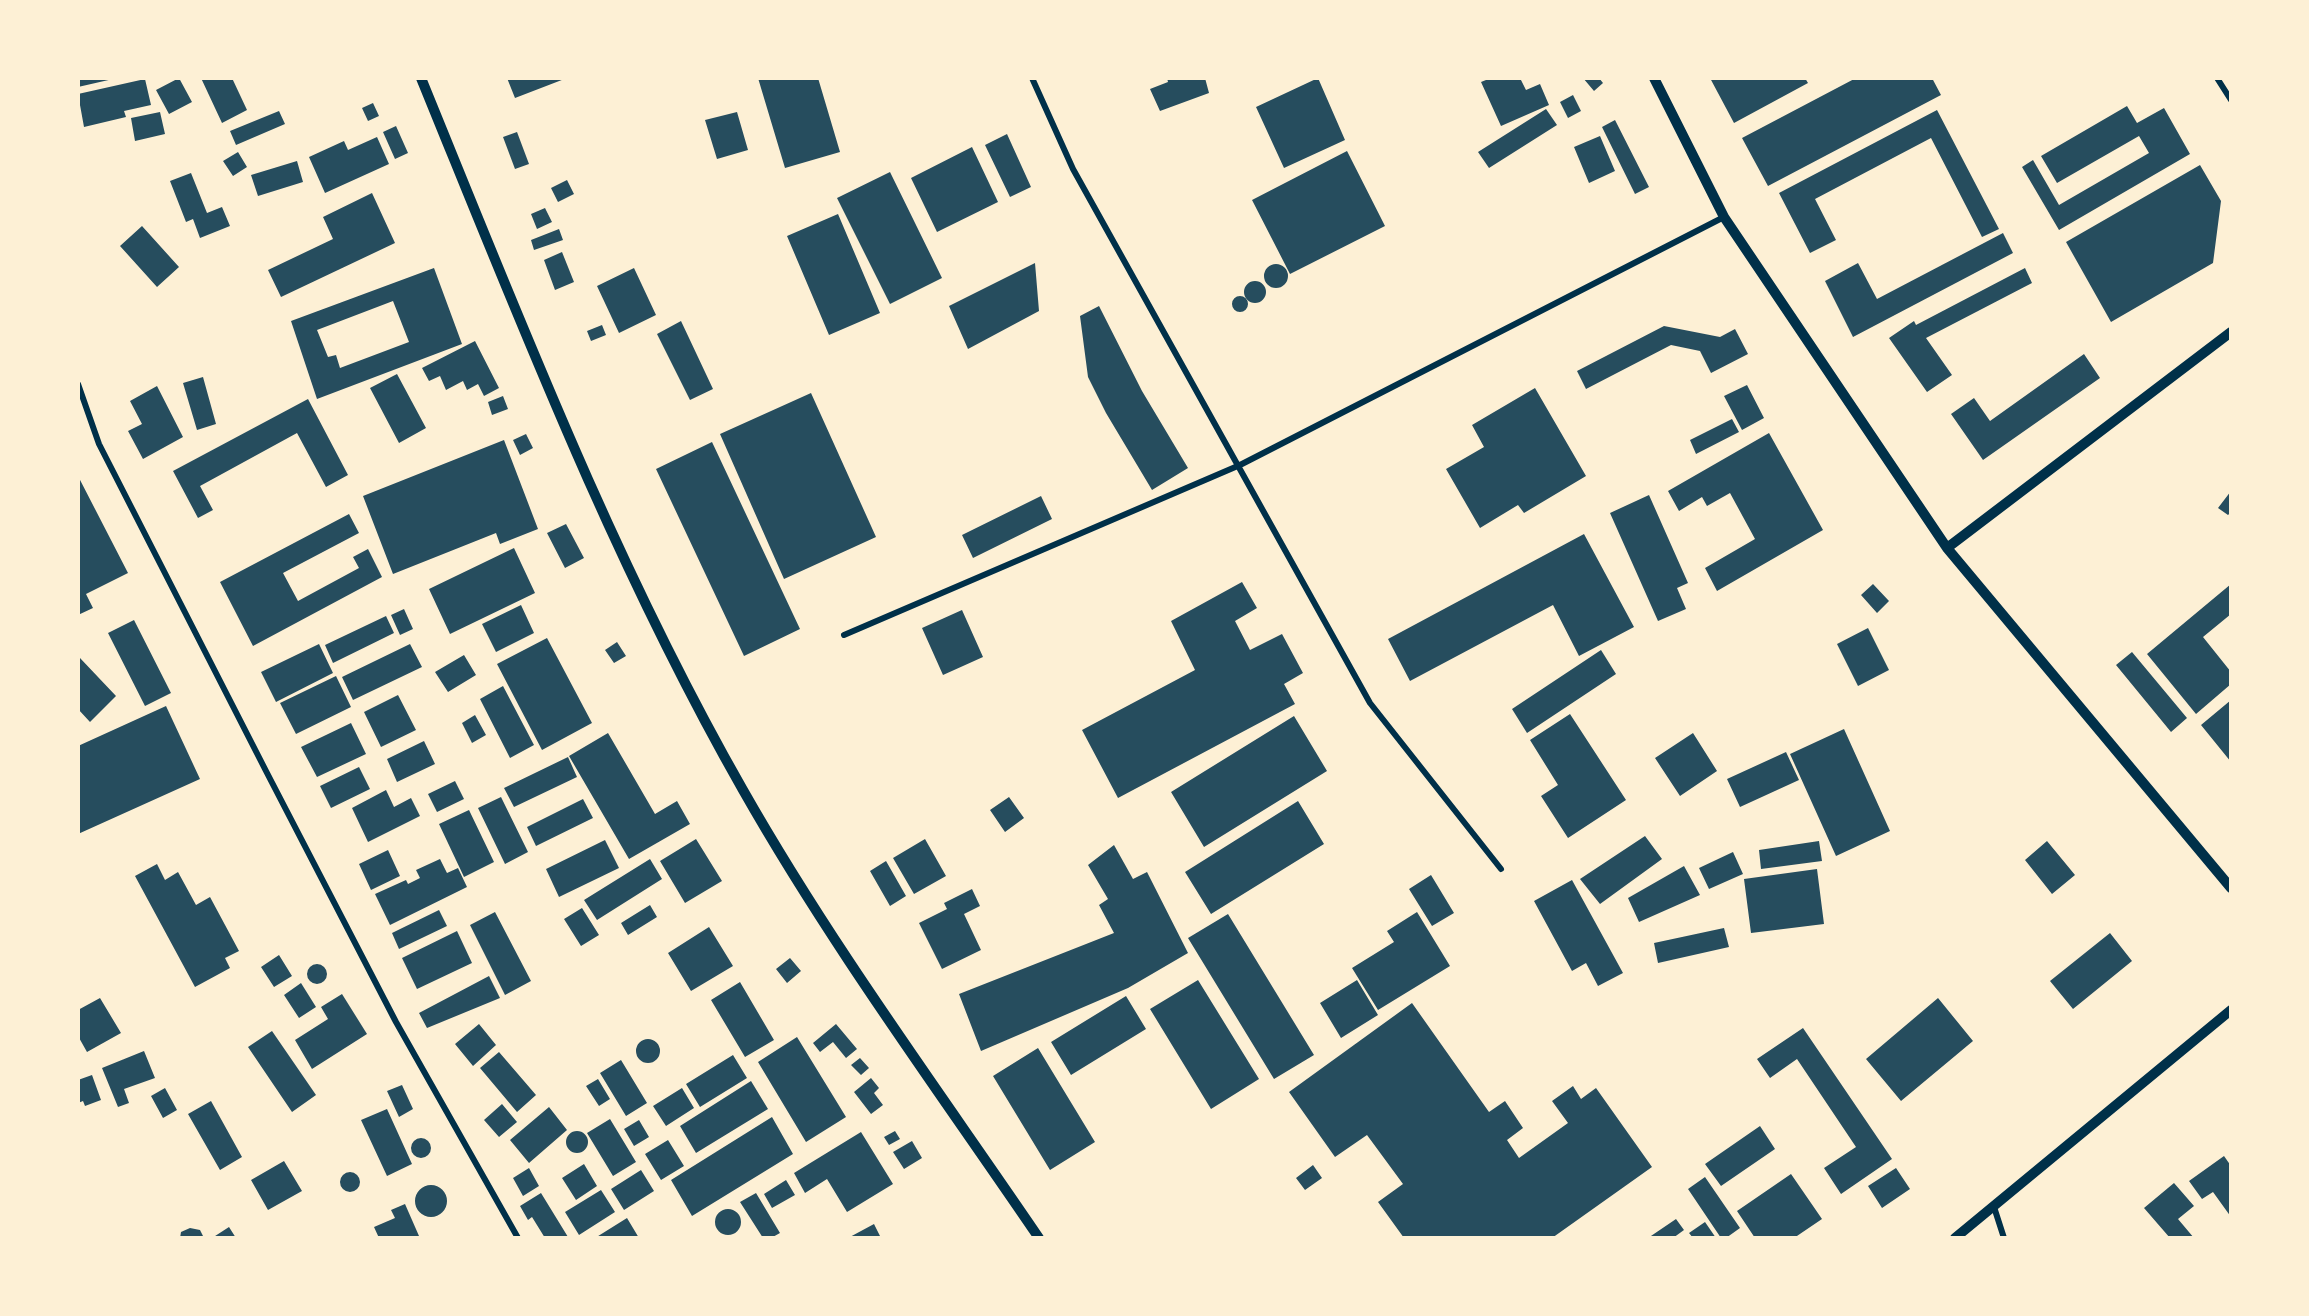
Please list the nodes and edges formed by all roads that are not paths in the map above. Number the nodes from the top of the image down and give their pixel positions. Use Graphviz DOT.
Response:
graph roads {
  1 [pos="420,78"];
  2 [pos="1032,78"];
  3 [pos="1654,78"];
  4 [pos="2217,78"];
  5 [pos="2231,100"];
  6 [pos="1725,217"];
  7 [pos="2231,332"];
  8 [pos="78,384"];
  9 [pos="1240,465"];
  10 [pos="1947,548"];
  11 [pos="844,635"];
  12 [pos="1502,869"];
  13 [pos="2231,888"];
  14 [pos="2231,1010"];
  15 [pos="1994,1206"];
  16 [pos="518,1238"];
  17 [pos="1039,1238"];
  18 [pos="1955,1238"];
  19 [pos="2004,1238"];
  1 -- 17 [label="street"];
  2 -- 9 [label="street"];
  3 -- 6 [label="street"];
  4 -- 5 [label="street"];
  6 -- 9 [label="street"];
  6 -- 10 [label="street"];
  7 -- 10 [label="street"];
  8 -- 16 [label="street"];
  9 -- 11 [label="street"];
  9 -- 12 [label="street"];
  10 -- 13 [label="street"];
  14 -- 15 [label="street"];
  15 -- 18 [label="street"];
  15 -- 19 [label="street"];
}
